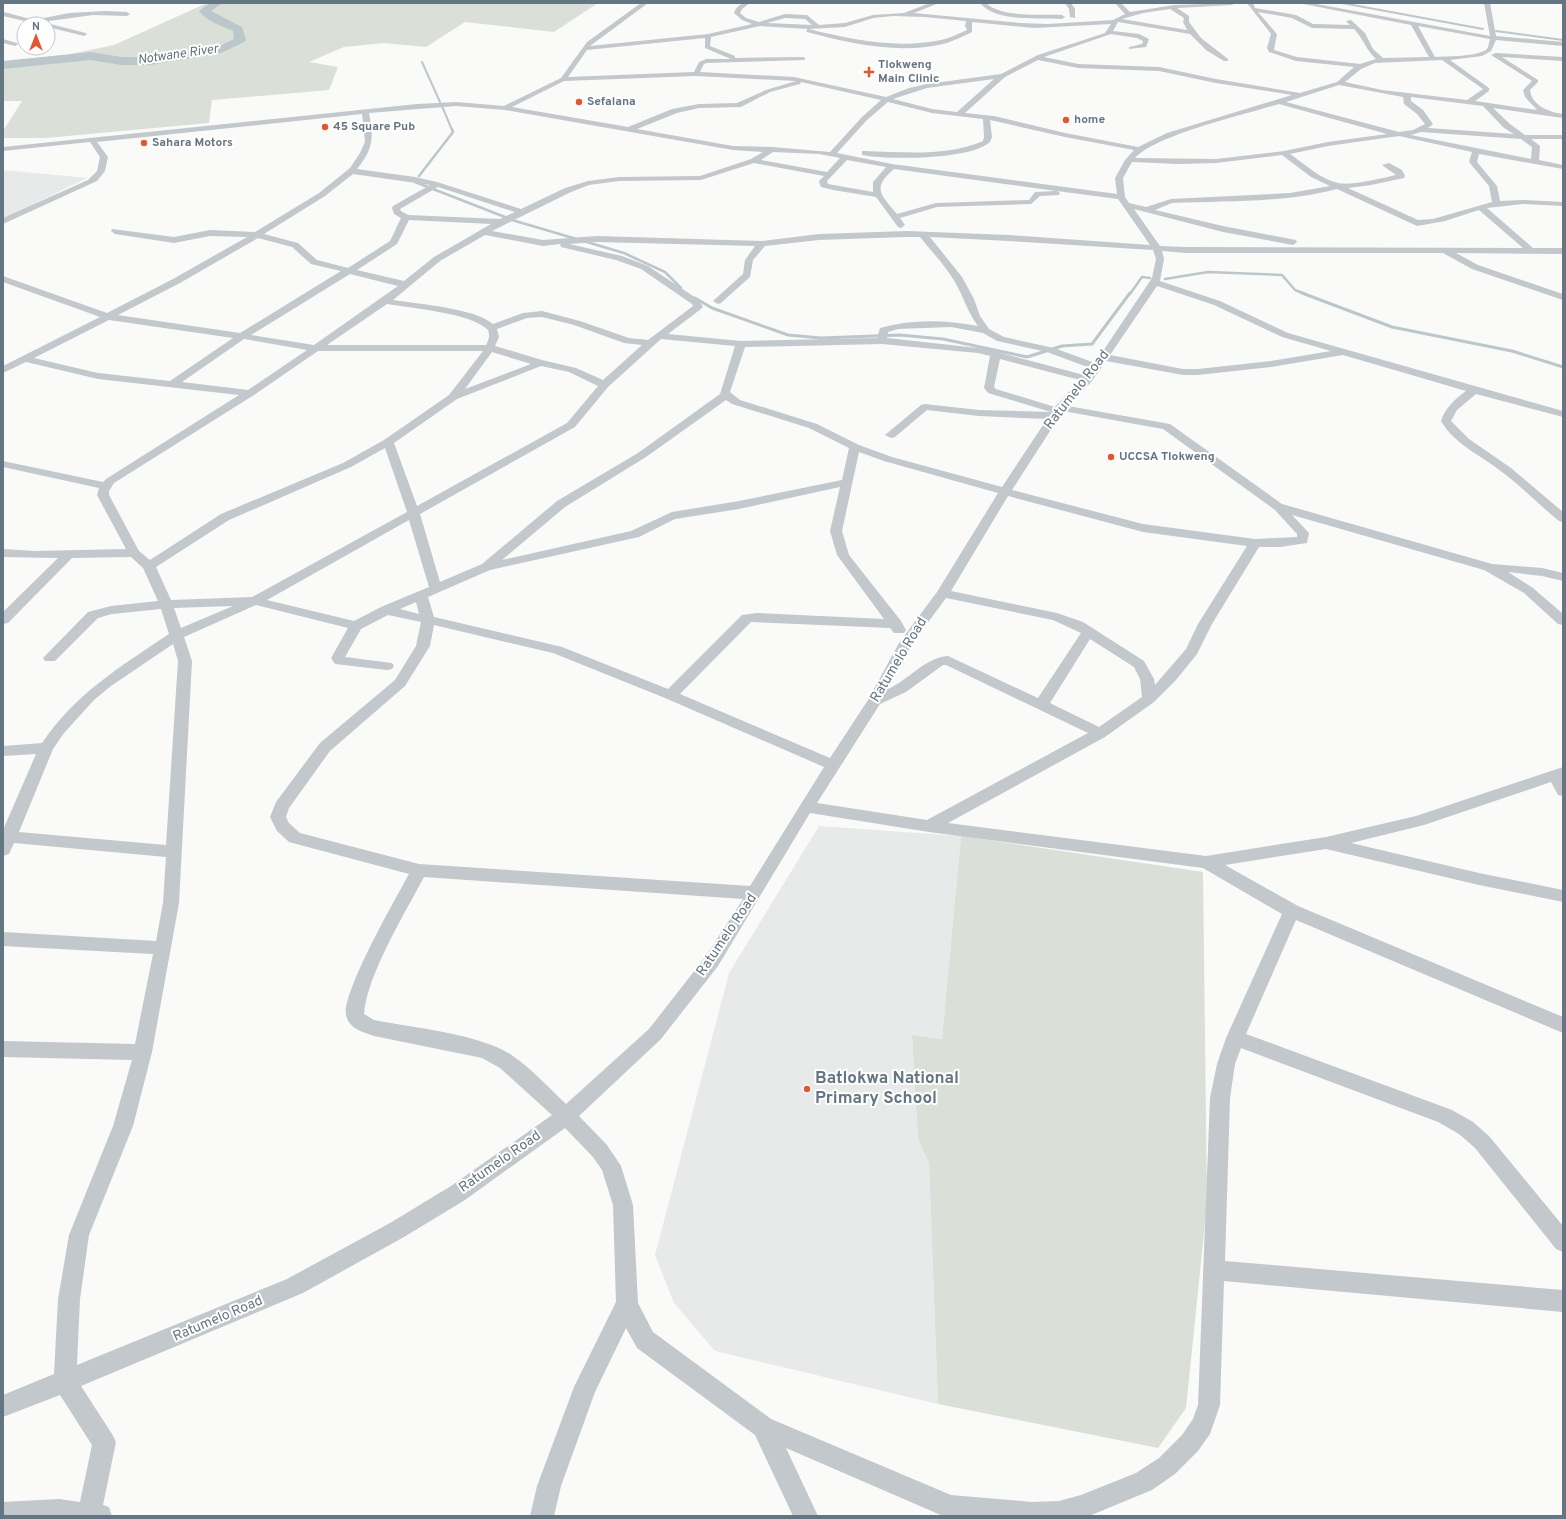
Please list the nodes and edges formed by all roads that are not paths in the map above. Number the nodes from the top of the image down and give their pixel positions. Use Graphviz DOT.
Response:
graph roads {
  1 [pos="645,3"];
  2 [pos="748,3"];
  3 [pos="936,3"];
  4 [pos="983,3"];
  5 [pos="1068,3"];
  6 [pos="1118,3"];
  7 [pos="1180,3"];
  8 [pos="1232,3"];
  9 [pos="1302,3"];
  10 [pos="1487,3"];
  11 [pos="1251,6"];
  12 [pos="12,7"];
  13 [pos="1187,7"];
  14 [pos="1172,8"];
  15 [pos="1332,9"];
  16 [pos="3,14"];
  17 [pos="127,14"];
  18 [pos="1128,14"];
  19 [pos="901,15"];
  20 [pos="16,16"];
  21 [pos="56,17"];
  22 [pos="1073,17"];
  23 [pos="970,20"];
  24 [pos="1116,21"];
  25 [pos="757,23"];
  26 [pos="1413,23"];
  27 [pos="1088,24"];
  28 [pos="56,26"];
  29 [pos="817,27"];
  30 [pos="797,28"];
  31 [pos="1357,28"];
  32 [pos="1110,32"];
  33 [pos="1191,32"];
  34 [pos="84,34"];
  35 [pos="708,36"];
  36 [pos="1493,38"];
  37 [pos="3,41"];
  38 [pos="15,44"];
  39 [pos="1563,44"];
  40 [pos="585,48"];
  41 [pos="1131,48"];
  42 [pos="1481,54"];
  43 [pos="1494,55"];
  44 [pos="1038,58"];
  45 [pos="1433,58"];
  46 [pos="1443,58"];
  47 [pos="803,59"];
  48 [pos="740,60"];
  49 [pos="1226,60"];
  50 [pos="1381,60"];
  51 [pos="1563,60"];
  52 [pos="1359,66"];
  53 [pos="696,74"];
  54 [pos="1004,76"];
  55 [pos="563,79"];
  56 [pos="807,81"];
  57 [pos="1338,83"];
  58 [pos="1302,95"];
  59 [pos="1407,95"];
  60 [pos="886,100"];
  61 [pos="1279,102"];
  62 [pos="1468,102"];
  63 [pos="1484,104"];
  64 [pos="505,108"];
  65 [pos="365,111"];
  66 [pos="902,112"];
  67 [pos="932,112"];
  68 [pos="883,113"];
  69 [pos="959,114"];
  70 [pos="1546,114"];
  71 [pos="869,115"];
  72 [pos="1563,116"];
  73 [pos="986,117"];
  74 [pos="630,129"];
  75 [pos="1420,130"];
  76 [pos="1401,134"];
  77 [pos="1522,137"];
  78 [pos="1563,137"];
  79 [pos="92,140"];
  80 [pos="3,148"];
  81 [pos="773,149"];
  82 [pos="1139,149"];
  83 [pos="1476,151"];
  84 [pos="833,153"];
  85 [pos="1284,153"];
  86 [pos="845,157"];
  87 [pos="1129,160"];
  88 [pos="754,161"];
  89 [pos="1534,162"];
  90 [pos="1386,165"];
  91 [pos="892,166"];
  92 [pos="1563,167"];
  93 [pos="350,171"];
  94 [pos="828,174"];
  95 [pos="433,186"];
  96 [pos="1119,186"];
  97 [pos="1338,186"];
  98 [pos="1093,193"];
  99 [pos="877,195"];
  100 [pos="1125,203"];
  101 [pos="1496,204"];
  102 [pos="1563,204"];
  103 [pos="1481,207"];
  104 [pos="1146,210"];
  105 [pos="522,212"];
  106 [pos="406,217"];
  107 [pos="896,217"];
  108 [pos="3,222"];
  109 [pos="501,222"];
  110 [pos="115,231"];
  111 [pos="483,232"];
  112 [pos="907,234"];
  113 [pos="258,235"];
  114 [pos="923,235"];
  115 [pos="556,244"];
  116 [pos="762,244"];
  117 [pos="1157,248"];
  118 [pos="1318,249"];
  119 [pos="1445,250"];
  120 [pos="1530,250"];
  121 [pos="1563,251"];
  122 [pos="350,270"];
  123 [pos="3,279"];
  124 [pos="1155,282"];
  125 [pos="407,285"];
  126 [pos="1531,285"];
  127 [pos="1563,288"];
  128 [pos="1563,297"];
  129 [pos="385,301"];
  130 [pos="718,301"];
  131 [pos="975,316"];
  132 [pos="109,317"];
  133 [pos="951,324"];
  134 [pos="492,328"];
  135 [pos="986,331"];
  136 [pos="242,336"];
  137 [pos="882,336"];
  138 [pos="654,339"];
  139 [pos="741,344"];
  140 [pos="315,348"];
  141 [pos="490,348"];
  142 [pos="996,353"];
  143 [pos="1345,353"];
  144 [pos="24,359"];
  145 [pos="540,363"];
  146 [pos="1096,368"];
  147 [pos="3,370"];
  148 [pos="174,384"];
  149 [pos="604,385"];
  150 [pos="1474,390"];
  151 [pos="250,393"];
  152 [pos="726,395"];
  153 [pos="453,397"];
  154 [pos="1058,411"];
  155 [pos="1563,414"];
  156 [pos="891,435"];
  157 [pos="388,442"];
  158 [pos="855,446"];
  159 [pos="3,464"];
  160 [pos="848,482"];
  161 [pos="106,486"];
  162 [pos="1005,492"];
  163 [pos="1278,507"];
  164 [pos="413,512"];
  165 [pos="1563,518"];
  166 [pos="1255,543"];
  167 [pos="3,553"];
  168 [pos="134,553"];
  169 [pos="68,554"];
  170 [pos="149,566"];
  171 [pos="486,567"];
  172 [pos="1488,567"];
  173 [pos="1563,577"];
  174 [pos="436,590"];
  175 [pos="943,593"];
  176 [pos="421,596"];
  177 [pos="255,601"];
  178 [pos="166,604"];
  179 [pos="386,610"];
  180 [pos="3,620"];
  181 [pos="428,621"];
  182 [pos="1563,621"];
  183 [pos="896,624"];
  184 [pos="356,626"];
  185 [pos="1088,632"];
  186 [pos="177,634"];
  187 [pos="906,643"];
  188 [pos="50,658"];
  189 [pos="387,666"];
  190 [pos="670,695"];
  191 [pos="1149,699"];
  192 [pos="874,701"];
  193 [pos="1042,705"];
  194 [pos="1100,733"];
  195 [pos="46,748"];
  196 [pos="3,751"];
  197 [pos="833,765"];
  198 [pos="1559,774"];
  199 [pos="1563,791"];
  200 [pos="806,807"];
  201 [pos="929,826"];
  202 [pos="5,841"];
  203 [pos="1326,843"];
  204 [pos="174,852"];
  205 [pos="1206,862"];
  206 [pos="419,870"];
  207 [pos="755,893"];
  208 [pos="1563,896"];
  209 [pos="1292,910"];
  210 [pos="3,939"];
  211 [pos="163,948"];
  212 [pos="1563,1025"];
  213 [pos="1235,1038"];
  214 [pos="3,1049"];
  215 [pos="143,1052"];
  216 [pos="566,1116"];
  217 [pos="1563,1242"];
  218 [pos="1214,1270"];
  219 [pos="1563,1301"];
  220 [pos="627,1303"];
  221 [pos="65,1382"];
  222 [pos="3,1406"];
  223 [pos="763,1427"];
  224 [pos="951,1507"];
  225 [pos="3,1514"];
  226 [pos="93,1515"];
  227 [pos="542,1516"];
  228 [pos="806,1516"];
  229 [pos="974,1516"];
  1 -- 40 [label="street"];
  2 -- 25 [label="street"];
  3 -- 19 [label="street"];
  4 -- 22 [label="street"];
  5 -- 22 [label="street"];
  6 -- 18 [label="street"];
  7 -- 13 [label="street"];
  8 -- 13 [label="street"];
  9 -- 15 [label="street"];
  10 -- 36 [label="street"];
  11 -- 31 [label="street"];
  11 -- 52 [label="street"];
  12 -- 16 [label="street"];
  13 -- 14 [label="street"];
  14 -- 18 [label="street"];
  14 -- 33 [label="street"];
  15 -- 26 [label="street"];
  15 -- 31 [label="street"];
  16 -- 20 [label="street"];
  17 -- 21 [label="street"];
  18 -- 24 [label="street"];
  19 -- 23 [label="street"];
  19 -- 29 [label="street"];
  22 -- 27 [label="street"];
  23 -- 27 [label="street"];
  23 -- 30 [label="street"];
  24 -- 27 [label="street"];
  24 -- 32 [label="street"];
  24 -- 33 [label="street"];
  25 -- 29 [label="street"];
  25 -- 30 [label="street"];
  25 -- 35 [label="street"];
  26 -- 36 [label="street"];
  26 -- 45 [label="street"];
  28 -- 34 [label="street"];
  29 -- 30 [label="street"];
  31 -- 50 [label="street"];
  32 -- 41 [label="street"];
  32 -- 44 [label="street"];
  33 -- 49 [label="street"];
  35 -- 40 [label="street"];
  35 -- 48 [label="street"];
  36 -- 39 [label="street"];
  36 -- 42 [label="street"];
  37 -- 38 [label="street"];
  40 -- 55 [label="street"];
  42 -- 43 [label="street"];
  42 -- 46 [label="street"];
  43 -- 51 [label="street"];
  43 -- 70 [label="street"];
  44 -- 54 [label="street"];
  44 -- 58 [label="street"];
  45 -- 46 [label="street"];
  45 -- 50 [label="street"];
  46 -- 62 [label="street"];
  47 -- 48 [label="street"];
  48 -- 53 [label="street"];
  50 -- 52 [label="street"];
  52 -- 57 [label="street"];
  53 -- 55 [label="street"];
  53 -- 56 [label="street"];
  54 -- 60 [label="street"];
  54 -- 69 [label="street"];
  55 -- 64 [label="street"];
  56 -- 60 [label="street"];
  56 -- 74 [label="street"];
  57 -- 58 [label="street"];
  57 -- 59 [label="street"];
  58 -- 61 [label="street"];
  59 -- 62 [label="street"];
  59 -- 75 [label="street"];
  60 -- 67 [label="street"];
  60 -- 71 [label="street"];
  61 -- 76 [label="street"];
  61 -- 82 [label="street"];
  62 -- 63 [label="street"];
  63 -- 70 [label="street"];
  63 -- 77 [label="street"];
  64 -- 65 [label="street"];
  64 -- 74 [label="street"];
  65 -- 79 [label="street"];
  65 -- 93 [label="street"];
  66 -- 67 [label="street"];
  67 -- 69 [label="street"];
  68 -- 71 [label="street"];
  69 -- 73 [label="street"];
  70 -- 72 [label="street"];
  71 -- 84 [label="street"];
  73 -- 82 [label="street"];
  73 -- 84 [label="street"];
  74 -- 81 [label="street"];
  75 -- 76 [label="street"];
  75 -- 77 [label="street"];
  76 -- 83 [label="street"];
  76 -- 85 [label="street"];
  77 -- 78 [label="street"];
  77 -- 89 [label="street"];
  79 -- 80 [label="street"];
  79 -- 108 [label="street"];
  81 -- 84 [label="street"];
  81 -- 88 [label="street"];
  82 -- 87 [label="street"];
  83 -- 89 [label="street"];
  83 -- 101 [label="street"];
  84 -- 86 [label="street"];
  85 -- 87 [label="street"];
  85 -- 97 [label="street"];
  86 -- 91 [label="street"];
  86 -- 94 [label="street"];
  87 -- 96 [label="street"];
  88 -- 94 [label="street"];
  88 -- 105 [label="street"];
  89 -- 92 [label="street"];
  90 -- 97 [label="street"];
  91 -- 98 [label="street"];
  91 -- 99 [label="street"];
  93 -- 95 [label="street"];
  93 -- 113 [label="street"];
  94 -- 99 [label="street"];
  95 -- 105 [label="street"];
  95 -- 106 [label="street"];
  96 -- 98 [label="street"];
  96 -- 100 [label="street"];
  97 -- 103 [label="street"];
  97 -- 104 [label="street"];
  98 -- 100 [label="street"];
  99 -- 107 [label="street"];
  100 -- 104 [label="street"];
  100 -- 107 [label="street"];
  100 -- 117 [label="street, Ratumelo Road"];
  101 -- 102 [label="street"];
  101 -- 103 [label="street"];
  103 -- 120 [label="street"];
  104 -- 118 [label="street"];
  105 -- 109 [label="street"];
  106 -- 109 [label="street"];
  106 -- 122 [label="street"];
  107 -- 112 [label="street"];
  109 -- 111 [label="street"];
  110 -- 113 [label="street"];
  111 -- 115 [label="street"];
  111 -- 125 [label="street"];
  112 -- 114 [label="street"];
  112 -- 116 [label="street"];
  113 -- 122 [label="street"];
  113 -- 132 [label="street"];
  114 -- 117 [label="street"];
  114 -- 131 [label="street"];
  115 -- 116 [label="street"];
  115 -- 138 [label="street"];
  116 -- 130 [label="street"];
  117 -- 118 [label="street"];
  117 -- 124 [label="street, Ratumelo Road"];
  118 -- 119 [label="street"];
  119 -- 120 [label="street"];
  119 -- 126 [label="street"];
  120 -- 121 [label="street"];
  122 -- 125 [label="street"];
  122 -- 136 [label="street"];
  123 -- 132 [label="street"];
  124 -- 143 [label="street"];
  124 -- 146 [label="street, Ratumelo Road"];
  125 -- 129 [label="street"];
  126 -- 127 [label="street"];
  126 -- 128 [label="street"];
  129 -- 134 [label="street"];
  129 -- 140 [label="street"];
  131 -- 133 [label="street"];
  131 -- 135 [label="street"];
  132 -- 136 [label="street"];
  132 -- 144 [label="street"];
  133 -- 135 [label="street"];
  133 -- 137 [label="street"];
  134 -- 138 [label="street"];
  134 -- 141 [label="street"];
  135 -- 146 [label="street"];
  136 -- 140 [label="street"];
  136 -- 148 [label="street"];
  137 -- 139 [label="street"];
  137 -- 142 [label="street"];
  138 -- 139 [label="street"];
  138 -- 149 [label="street"];
  139 -- 152 [label="street"];
  140 -- 141 [label="street"];
  140 -- 151 [label="street"];
  141 -- 145 [label="street"];
  141 -- 153 [label="street"];
  142 -- 146 [label="street"];
  142 -- 154 [label="street"];
  143 -- 146 [label="street"];
  143 -- 150 [label="street"];
  144 -- 147 [label="street"];
  144 -- 148 [label="street"];
  145 -- 149 [label="street"];
  145 -- 153 [label="street"];
  146 -- 154 [label="street, Ratumelo Road"];
  148 -- 151 [label="street"];
  149 -- 164 [label="street"];
  150 -- 155 [label="street"];
  150 -- 165 [label="street"];
  151 -- 161 [label="street"];
  152 -- 158 [label="street"];
  152 -- 171 [label="street"];
  153 -- 157 [label="street"];
  154 -- 156 [label="street"];
  154 -- 162 [label="street, Ratumelo Road"];
  154 -- 163 [label="street"];
  157 -- 164 [label="street"];
  157 -- 170 [label="street"];
  158 -- 160 [label="street"];
  158 -- 162 [label="street"];
  159 -- 161 [label="street"];
  160 -- 171 [label="street"];
  160 -- 183 [label="street"];
  161 -- 168 [label="street"];
  162 -- 166 [label="street"];
  162 -- 175 [label="street, Ratumelo Road"];
  163 -- 166 [label="street"];
  163 -- 172 [label="street"];
  164 -- 174 [label="street"];
  164 -- 177 [label="street"];
  166 -- 191 [label="street"];
  167 -- 169 [label="street"];
  168 -- 169 [label="street"];
  168 -- 170 [label="street"];
  169 -- 180 [label="street"];
  170 -- 178 [label="street"];
  171 -- 174 [label="street"];
  172 -- 173 [label="street"];
  172 -- 182 [label="street"];
  174 -- 176 [label="street"];
  175 -- 185 [label="street"];
  175 -- 187 [label="street, Ratumelo Road"];
  176 -- 179 [label="street"];
  176 -- 181 [label="street"];
  177 -- 178 [label="street"];
  177 -- 184 [label="street"];
  177 -- 186 [label="street"];
  178 -- 186 [label="street"];
  178 -- 188 [label="street"];
  179 -- 181 [label="street"];
  179 -- 184 [label="street"];
  181 -- 190 [label="street"];
  181 -- 206 [label="street"];
  183 -- 187 [label="street"];
  183 -- 190 [label="street"];
  184 -- 189 [label="street"];
  185 -- 191 [label="street"];
  185 -- 193 [label="street"];
  186 -- 195 [label="street"];
  186 -- 204 [label="street"];
  187 -- 192 [label="street, Ratumelo Road"];
  190 -- 197 [label="street"];
  191 -- 194 [label="street"];
  192 -- 193 [label="street"];
  192 -- 197 [label="street, Ratumelo Road"];
  193 -- 194 [label="street"];
  194 -- 201 [label="street"];
  195 -- 196 [label="street"];
  195 -- 202 [label="street"];
  197 -- 200 [label="street, Ratumelo Road"];
  198 -- 199 [label="street"];
  198 -- 203 [label="street"];
  200 -- 201 [label="street"];
  200 -- 207 [label="street, Ratumelo Road"];
  201 -- 205 [label="street"];
  202 -- 204 [label="street"];
  203 -- 205 [label="street"];
  203 -- 208 [label="street"];
  204 -- 211 [label="street"];
  205 -- 209 [label="street"];
  206 -- 207 [label="street"];
  206 -- 216 [label="street"];
  207 -- 216 [label="street, Ratumelo Road"];
  209 -- 212 [label="street"];
  209 -- 213 [label="street"];
  210 -- 211 [label="street"];
  211 -- 215 [label="street"];
  213 -- 217 [label="street"];
  213 -- 218 [label="street"];
  214 -- 215 [label="street"];
  215 -- 221 [label="street"];
  216 -- 220 [label="street"];
  216 -- 221 [label="street, Ratumelo Road"];
  218 -- 219 [label="street"];
  218 -- 224 [label="street"];
  220 -- 223 [label="street"];
  220 -- 227 [label="street"];
  221 -- 222 [label="street, Ratumelo Road"];
  221 -- 226 [label="street"];
  223 -- 224 [label="street"];
  223 -- 228 [label="street"];
  224 -- 229 [label="street"];
  225 -- 226 [label="street"];
}
